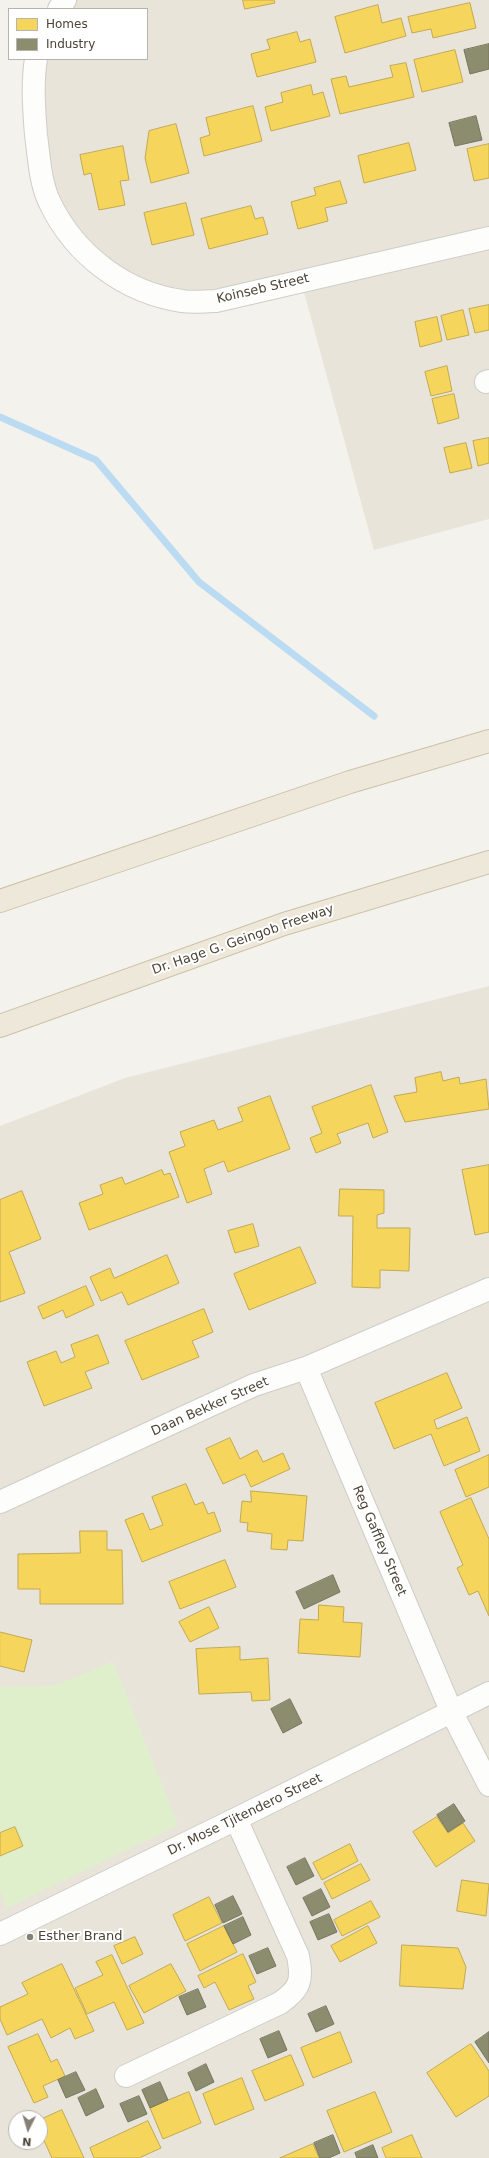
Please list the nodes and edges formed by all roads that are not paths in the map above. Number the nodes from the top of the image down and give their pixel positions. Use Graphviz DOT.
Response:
graph roads {
  1 [pos="36,60"];
  2 [pos="489,238"];
  3 [pos="489,741"];
  4 [pos="489,862"];
  5 [pos="0,901"];
  6 [pos="0,1026"];
  7 [pos="489,1288"];
  8 [pos="306,1368"];
  9 [pos="0,1502"];
  10 [pos="489,1693"];
  11 [pos="452,1713"];
  12 [pos="489,1785"];
  13 [pos="236,1820"];
  14 [pos="0,1934"];
  15 [pos="126,2076"];
  1 -- 2 [label="street, Koinseb Street"];
  3 -- 5 [label="highway"];
  4 -- 6 [label="highway, Dr. Hage G. Geingob Freeway"];
  7 -- 8 [label="street, Daan Bekker Street"];
  8 -- 9 [label="street, Daan Bekker Street"];
  8 -- 11 [label="street, Reg Gaffley Street"];
  10 -- 11 [label="street, Dr. Mose Tjitendero Street"];
  11 -- 12 [label="street, Reg Gaffley Street"];
  11 -- 13 [label="street, Dr. Mose Tjitendero Street"];
  13 -- 14 [label="street, Dr. Mose Tjitendero Street"];
  13 -- 15 [label="street"];
}
